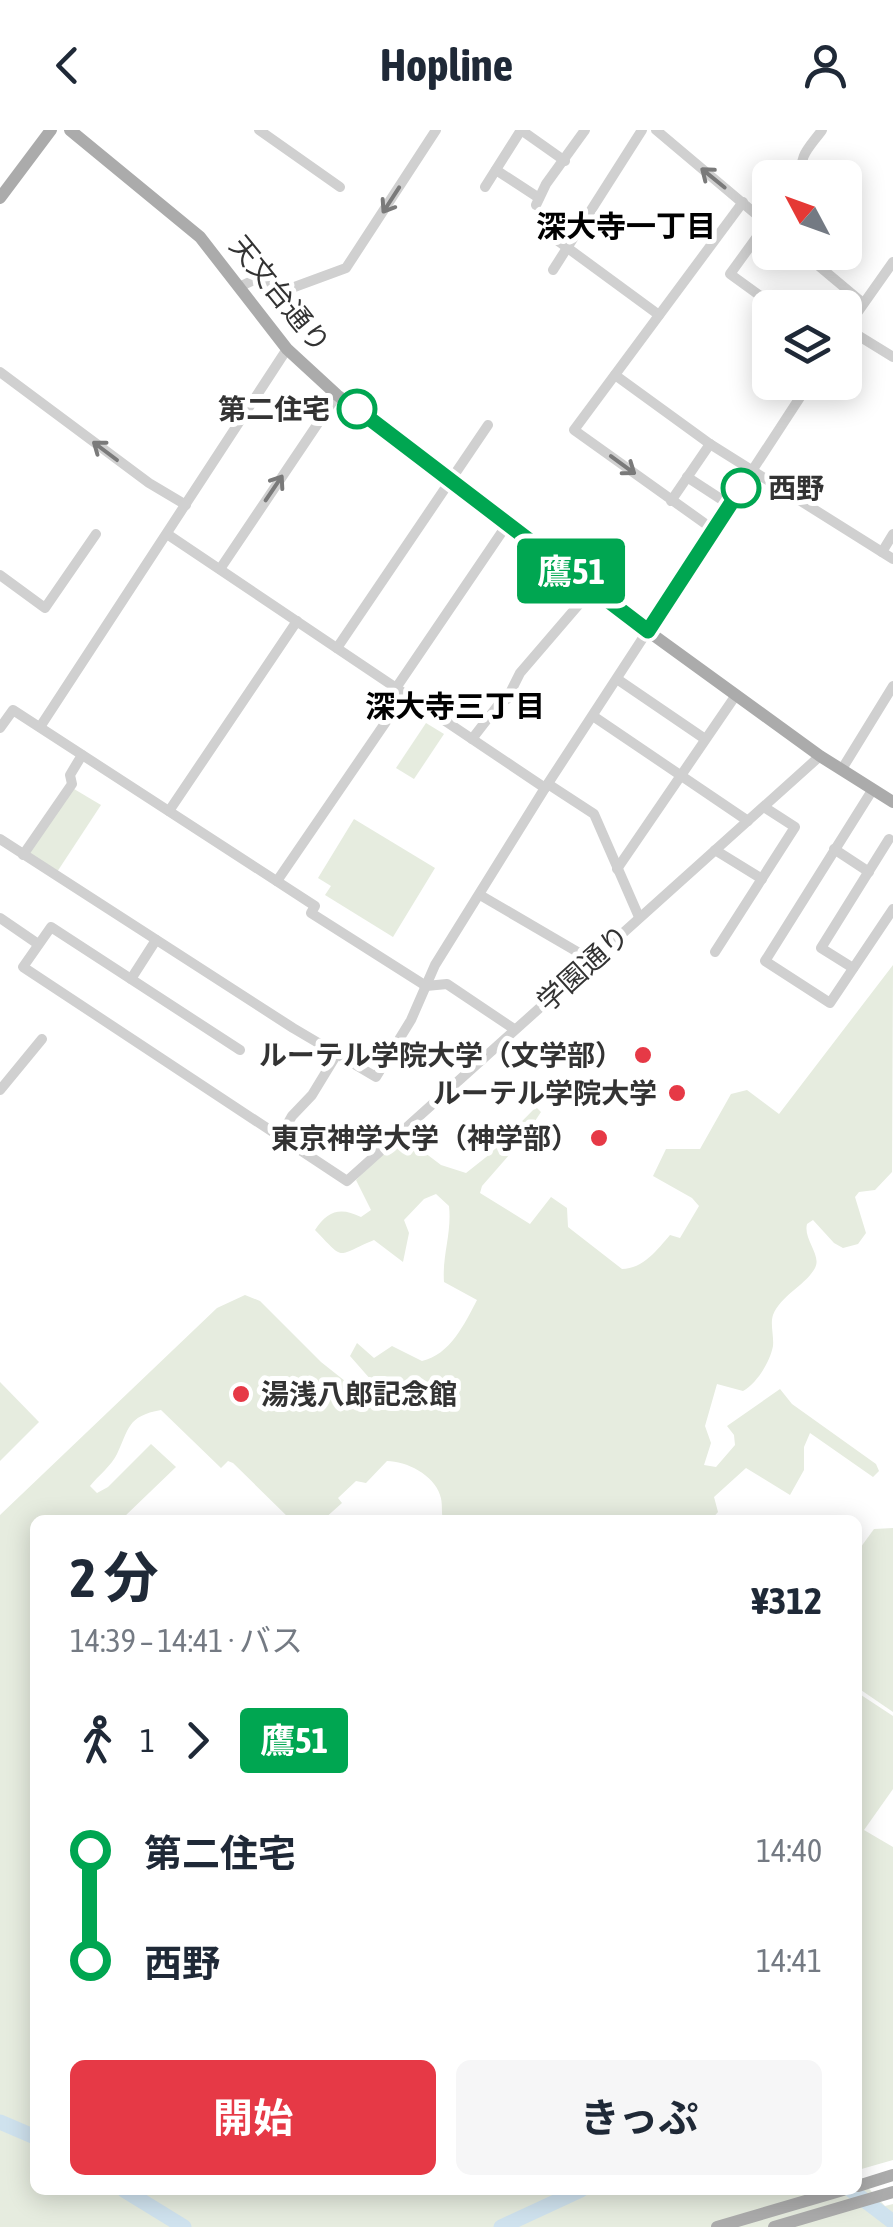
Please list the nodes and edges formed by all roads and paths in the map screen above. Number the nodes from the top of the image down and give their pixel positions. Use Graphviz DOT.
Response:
graph roads {
  1 [pos="51,130"];
  2 [pos="70,130"];
  3 [pos="259,130"];
  4 [pos="436,130"];
  5 [pos="521,130"];
  6 [pos="585,130"];
  7 [pos="642,130"];
  8 [pos="656,130"];
  9 [pos="822,130"];
  10 [pos="801,160"];
  11 [pos="565,161"];
  12 [pos="496,170"];
  13 [pos="340,187"];
  14 [pos="485,187"];
  15 [pos="0,198"];
  16 [pos="743,202"];
  17 [pos="752,210"];
  18 [pos="550,235"];
  19 [pos="752,245"];
  20 [pos="568,247"];
  21 [pos="893,262"];
  22 [pos="553,270"];
  23 [pos="824,270"];
  24 [pos="239,287"];
  25 [pos="752,290"];
  26 [pos="864,303"];
  27 [pos="862,306"];
  28 [pos="659,316"];
  29 [pos="862,339"];
  30 [pos="288,349"];
  31 [pos="893,357"];
  32 [pos="0,372"];
  33 [pos="615,375"];
  34 [pos="337,395"];
  35 [pos="798,400"];
  36 [pos="488,424"];
  37 [pos="710,444"];
  38 [pos="752,470"];
  39 [pos="688,477"];
  40 [pos="448,479"];
  41 [pos="671,501"];
  42 [pos="186,505"];
  43 [pos="730,505"];
  44 [pos="508,523"];
  45 [pos="714,530"];
  46 [pos="96,534"];
  47 [pos="168,534"];
  48 [pos="893,534"];
  49 [pos="882,552"];
  50 [pos="893,560"];
  51 [pos="220,569"];
  52 [pos="0,575"];
  53 [pos="593,588"];
  54 [pos="297,621"];
  55 [pos="648,631"];
  56 [pos="336,648"];
  57 [pos="617,679"];
  58 [pos="893,686"];
  59 [pos="401,691"];
  60 [pos="736,694"];
  61 [pos="592,716"];
  62 [pos="40,727"];
  63 [pos="0,728"];
  64 [pos="472,739"];
  65 [pos="705,739"];
  66 [pos="82,755"];
  67 [pos="820,756"];
  68 [pos="842,769"];
  69 [pos="681,776"];
  70 [pos="547,786"];
  71 [pos="873,789"];
  72 [pos="893,802"];
  73 [pos="764,806"];
  74 [pos="168,812"];
  75 [pos="748,821"];
  76 [pos="0,839"];
  77 [pos="889,839"];
  78 [pos="834,849"];
  79 [pos="716,850"];
  80 [pos="24,855"];
  81 [pos="617,869"];
  82 [pos="869,872"];
  83 [pos="762,878"];
  84 [pos="277,882"];
  85 [pos="480,895"];
  86 [pos="893,909"];
  87 [pos="639,917"];
  88 [pos="0,918"];
  89 [pos="156,940"];
  90 [pos="38,944"];
  91 [pos="716,952"];
  92 [pos="593,961"];
  93 [pos="853,968"];
  94 [pos="131,979"];
  95 [pos="426,986"];
  96 [pos="514,1029"];
  97 [pos="42,1039"];
  98 [pos="240,1050"];
  99 [pos="338,1054"];
  100 [pos="4,1076"];
  101 [pos="0,1090"];
  102 [pos="280,1137"];
  103 [pos="893,2176"];
  104 [pos="862,2184"];
  105 [pos="893,2192"];
  106 [pos="825,2195"];
  107 [pos="717,2227"];
  108 [pos="774,2227"];
  1 -- 15 [label="main road"];
  2 -- 24 [label="main road, 天文台通り"];
  3 -- 13 [label="street"];
  4 -- 24 [label="street, one-way"];
  5 -- 11 [label="street"];
  5 -- 12 [label="street"];
  6 -- 11 [label="street"];
  7 -- 20 [label="street"];
  16 -- 8 [label="street, one-way"];
  9 -- 10 [label="street"];
  11 -- 12 [label="street"];
  12 -- 14 [label="street"];
  16 -- 17 [label="street"];
  16 -- 28 [label="street"];
  18 -- 20 [label="street"];
  19 -- 25 [label="street"];
  20 -- 22 [label="street"];
  20 -- 28 [label="street"];
  21 -- 26 [label="street"];
  23 -- 26 [label="street"];
  24 -- 30 [label="main road, 天文台通り"];
  26 -- 27 [label="street"];
  28 -- 33 [label="street"];
  29 -- 31 [label="street"];
  30 -- 34 [label="main road, 天文台通り"];
  30 -- 42 [label="street"];
  42 -- 32 [label="street, one-way"];
  33 -- 37 [label="street"];
  33 -- 41 [label="street, one-way"];
  34 -- 40 [label="main road, 天文台通り"];
  51 -- 34 [label="street, one-way"];
  35 -- 38 [label="street"];
  36 -- 40 [label="street"];
  37 -- 38 [label="street"];
  37 -- 39 [label="street"];
  38 -- 43 [label="street"];
  38 -- 49 [label="street"];
  39 -- 41 [label="street"];
  39 -- 43 [label="street"];
  40 -- 44 [label="main road, 天文台通り"];
  40 -- 56 [label="street"];
  41 -- 45 [label="street"];
  42 -- 47 [label="street"];
  43 -- 45 [label="street"];
  44 -- 53 [label="main road, 天文台通り"];
  44 -- 59 [label="street"];
  45 -- 55 [label="street"];
  46 -- 52 [label="street"];
  47 -- 51 [label="street"];
  47 -- 62 [label="street"];
  48 -- 49 [label="street"];
  49 -- 50 [label="street"];
  51 -- 54 [label="street"];
  53 -- 55 [label="main road, 天文台通り"];
  53 -- 64 [label="street"];
  54 -- 56 [label="street"];
  54 -- 74 [label="street"];
  55 -- 57 [label="street"];
  55 -- 60 [label="main road, 天文台通り"];
  56 -- 59 [label="street"];
  57 -- 61 [label="street"];
  57 -- 65 [label="street"];
  58 -- 68 [label="street"];
  59 -- 64 [label="street"];
  59 -- 84 [label="street"];
  60 -- 65 [label="street"];
  60 -- 67 [label="main road, 天文台通り"];
  61 -- 69 [label="street"];
  61 -- 70 [label="street"];
  62 -- 63 [label="street"];
  62 -- 66 [label="street"];
  64 -- 70 [label="street"];
  65 -- 69 [label="street"];
  66 -- 74 [label="street"];
  66 -- 80 [label="street"];
  67 -- 68 [label="main road, 天文台通り"];
  67 -- 73 [label="street, 学園通り"];
  68 -- 71 [label="main road, 天文台通り"];
  69 -- 75 [label="street"];
  69 -- 81 [label="street"];
  70 -- 81 [label="street"];
  70 -- 85 [label="street"];
  71 -- 72 [label="main road, 天文台通り"];
  71 -- 78 [label="street"];
  73 -- 75 [label="street, 学園通り"];
  73 -- 83 [label="street"];
  74 -- 84 [label="street"];
  75 -- 79 [label="street, 学園通り"];
  76 -- 80 [label="street"];
  77 -- 82 [label="street"];
  78 -- 82 [label="street"];
  78 -- 93 [label="street"];
  79 -- 83 [label="street"];
  79 -- 87 [label="street, 学園通り"];
  80 -- 89 [label="street"];
  81 -- 87 [label="street"];
  82 -- 93 [label="street"];
  83 -- 91 [label="street"];
  84 -- 95 [label="street"];
  85 -- 92 [label="street"];
  85 -- 95 [label="street"];
  86 -- 93 [label="street"];
  87 -- 92 [label="street, 学園通り"];
  88 -- 90 [label="street"];
  89 -- 94 [label="street"];
  89 -- 99 [label="street"];
  90 -- 94 [label="street"];
  90 -- 102 [label="street"];
  92 -- 96 [label="street, 学園通り"];
  94 -- 98 [label="street"];
  95 -- 96 [label="street"];
  95 -- 99 [label="street"];
  96 -- 102 [label="street, 学園通り"];
  97 -- 100 [label="street"];
  99 -- 102 [label="street"];
  100 -- 101 [label="street"];
  103 -- 104 [label="main road"];
  105 -- 108 [label="main road"];
  106 -- 107 [label="main road"];
}
